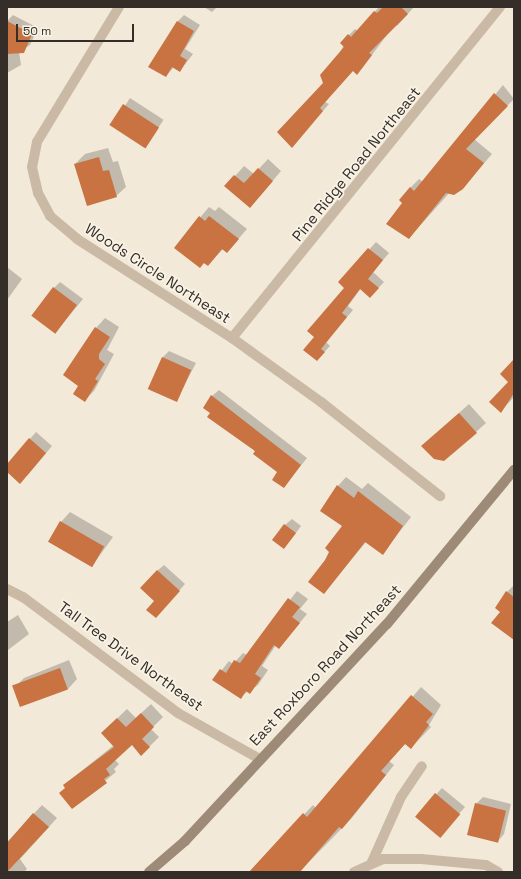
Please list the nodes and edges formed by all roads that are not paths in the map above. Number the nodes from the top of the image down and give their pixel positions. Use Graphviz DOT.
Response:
graph roads {
  1 [pos="119,7"];
  2 [pos="500,7"];
  3 [pos="232,338"];
  4 [pos="514,470"];
  5 [pos="440,496"];
  6 [pos="7,589"];
  7 [pos="258,758"];
  8 [pos="422,766"];
  9 [pos="371,864"];
  10 [pos="149,872"];
  11 [pos="354,872"];
  12 [pos="498,872"];
  1 -- 3 [label="street, Woods Circle Northeast"];
  2 -- 3 [label="street, Pine Ridge Road Northeast"];
  3 -- 5 [label="street, Woods Circle Northeast"];
  4 -- 7 [label="main road, East Roxboro Road Northeast"];
  6 -- 7 [label="street, Tall Tree Drive Northeast"];
  7 -- 10 [label="main road, East Roxboro Road Northeast"];
  8 -- 9 [label="street"];
  9 -- 11 [label="street"];
  9 -- 12 [label="street"];
}
